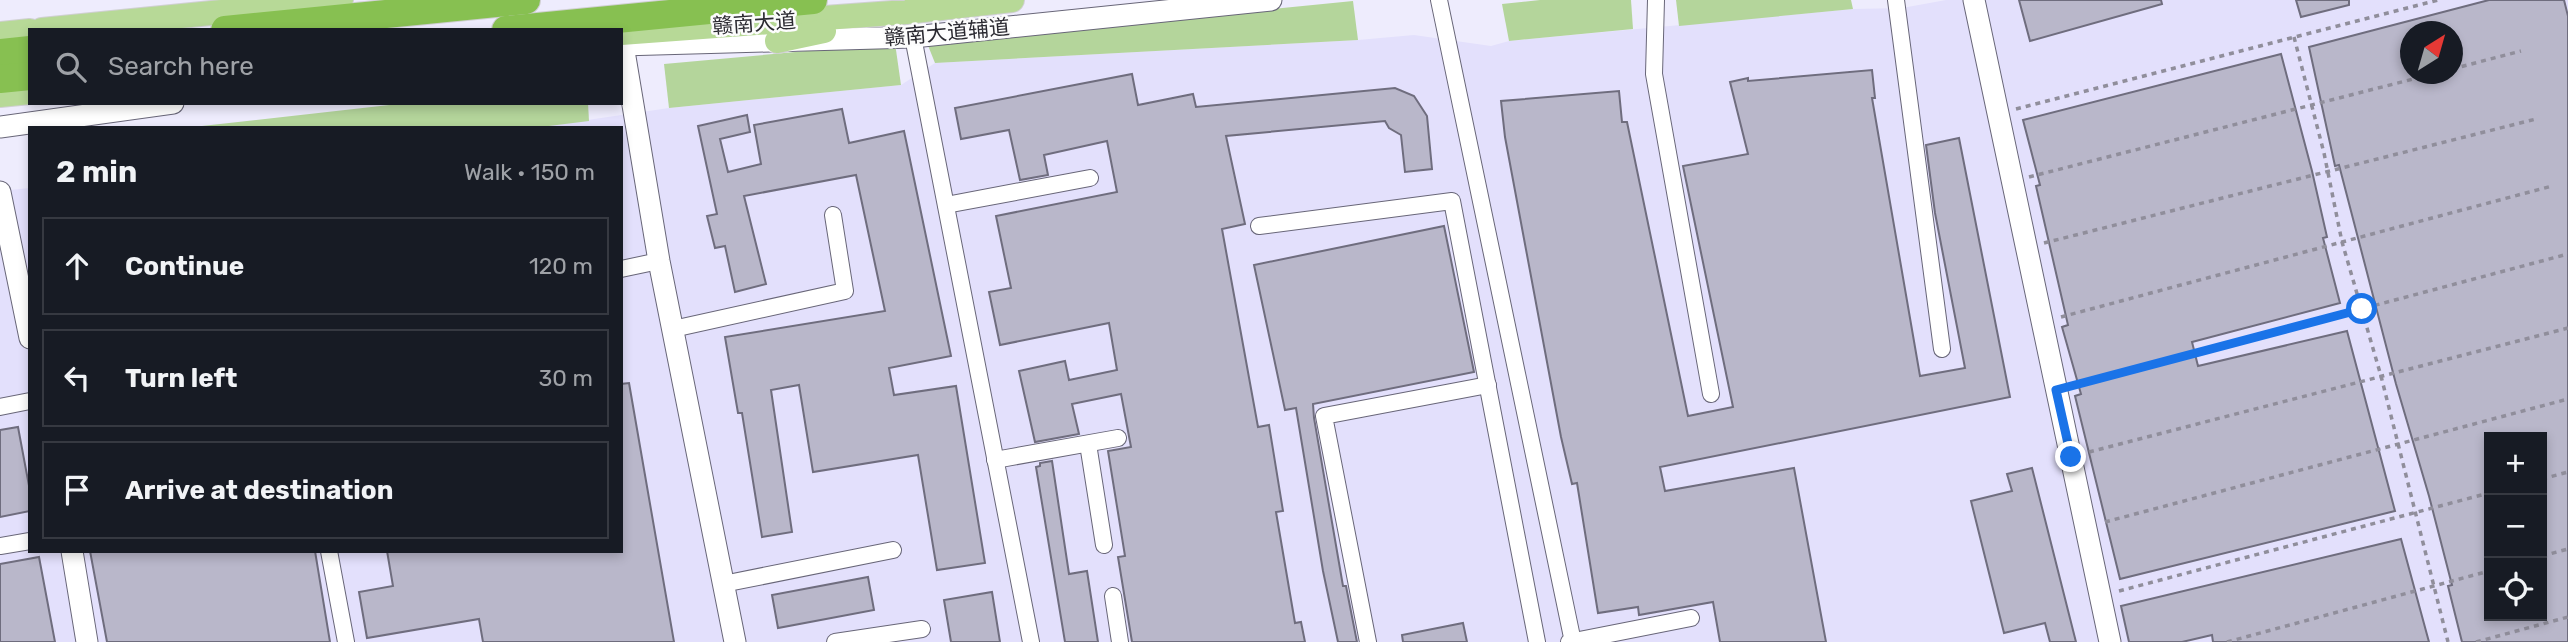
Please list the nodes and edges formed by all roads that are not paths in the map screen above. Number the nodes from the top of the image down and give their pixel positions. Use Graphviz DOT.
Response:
graph roads {
  1 [pos="341,0"];
  2 [pos="526,0"];
  3 [pos="813,0"];
  4 [pos="1012,0"];
  5 [pos="1271,0"];
  6 [pos="1440,0"];
  7 [pos="1656,0"];
  8 [pos="1896,0"];
  9 [pos="1974,0"];
  10 [pos="906,12"];
  11 [pos="62,28"];
  12 [pos="245,28"];
  13 [pos="526,28"];
  14 [pos="28,31"];
  15 [pos="0,34"];
  16 [pos="913,37"];
  17 [pos="623,41"];
  18 [pos="623,41"];
  19 [pos="777,41"];
  20 [pos="623,47"];
  21 [pos="28,50"];
  22 [pos="0,53"];
  23 [pos="28,76"];
  24 [pos="0,79"];
  25 [pos="28,92"];
  26 [pos="0,95"];
  27 [pos="159,105"];
  28 [pos="0,127"];
  29 [pos="1090,178"];
  30 [pos="0,192"];
  31 [pos="946,205"];
  32 [pos="833,215"];
  33 [pos="1259,226"];
  34 [pos="659,261"];
  35 [pos="623,269"];
  36 [pos="28,328"];
  37 [pos="673,330"];
  38 [pos="1942,349"];
  39 [pos="1488,385"];
  40 [pos="1711,394"];
  41 [pos="28,401"];
  42 [pos="0,407"];
  43 [pos="1118,438"];
  44 [pos="1087,444"];
  45 [pos="995,460"];
  46 [pos="28,541"];
  47 [pos="1104,545"];
  48 [pos="0,547"];
  49 [pos="893,550"];
  50 [pos="72,553"];
  51 [pos="329,553"];
  52 [pos="723,584"];
  53 [pos="1113,596"];
  54 [pos="1691,618"];
  55 [pos="922,629"];
  56 [pos="87,642"];
  57 [pos="346,642"];
  58 [pos="735,642"];
  59 [pos="835,642"];
  60 [pos="1031,642"];
  61 [pos="1120,642"];
  62 [pos="1368,642"];
  63 [pos="1537,642"];
  64 [pos="1572,642"];
  65 [pos="2110,642"];
  1 -- 11 [label="main road"];
  2 -- 12 [label="highway"];
  3 -- 13 [label="highway"];
  4 -- 10 [label="main road, 赣南大道"];
  5 -- 16 [label="street, 赣南大道辅道"];
  6 -- 64 [label="street"];
  7 -- 40 [label="street"];
  8 -- 38 [label="street"];
  9 -- 65 [label="street"];
  10 -- 17 [label="main road, 赣南大道"];
  10 -- 19 [label="main road"];
  14 -- 15 [label="main road"];
  16 -- 19 [label="street, 赣南大道辅道"];
  16 -- 31 [label="street"];
  18 -- 19 [label="street, 赣南大道辅道"];
  20 -- 34 [label="street"];
  21 -- 22 [label="highway"];
  23 -- 24 [label="highway"];
  25 -- 26 [label="main road"];
  27 -- 28 [label="street"];
  29 -- 31 [label="street"];
  30 -- 36 [label="street"];
  31 -- 45 [label="street"];
  32 -- 37 [label="street"];
  33 -- 39 [label="street"];
  34 -- 35 [label="street"];
  34 -- 37 [label="street"];
  37 -- 52 [label="street"];
  39 -- 62 [label="street"];
  39 -- 63 [label="street"];
  41 -- 42 [label="street"];
  43 -- 44 [label="street"];
  44 -- 45 [label="street"];
  44 -- 47 [label="street"];
  45 -- 60 [label="street"];
  46 -- 48 [label="street"];
  49 -- 52 [label="street"];
  50 -- 56 [label="street"];
  51 -- 57 [label="street"];
  52 -- 58 [label="street"];
  53 -- 61 [label="street"];
  54 -- 64 [label="street"];
  55 -- 59 [label="street"];
}
